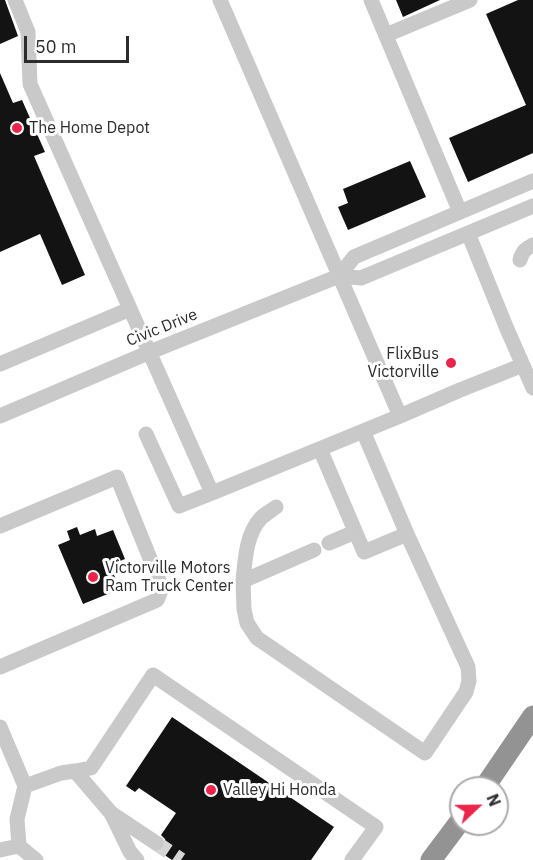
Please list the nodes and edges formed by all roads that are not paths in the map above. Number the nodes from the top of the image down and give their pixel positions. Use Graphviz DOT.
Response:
graph roads {
  1 [pos="15,0"];
  2 [pos="220,0"];
  3 [pos="371,0"];
  4 [pos="470,0"];
  5 [pos="386,35"];
  6 [pos="533,181"];
  7 [pos="533,206"];
  8 [pos="460,212"];
  9 [pos="468,233"];
  10 [pos="533,245"];
  11 [pos="520,260"];
  12 [pos="339,276"];
  13 [pos="130,309"];
  14 [pos="150,352"];
  15 [pos="0,364"];
  16 [pos="523,365"];
  17 [pos="533,388"];
  18 [pos="0,416"];
  19 [pos="400,416"];
  20 [pos="363,431"];
  21 [pos="146,434"];
  22 [pos="320,449"];
  23 [pos="212,493"];
  24 [pos="276,507"];
  25 [pos="0,526"];
  26 [pos="355,532"];
  27 [pos="407,534"];
  28 [pos="329,543"];
  29 [pos="314,550"];
  30 [pos="243,581"];
  31 [pos="0,667"];
  32 [pos="533,716"];
  33 [pos="0,727"];
  34 [pos="75,771"];
  35 [pos="492,776"];
  36 [pos="25,786"];
  37 [pos="111,813"];
  38 [pos="449,836"];
  39 [pos="156,843"];
  40 [pos="19,846"];
  41 [pos="0,850"];
  42 [pos="36,860"];
  43 [pos="137,860"];
  44 [pos="352,860"];
  45 [pos="431,860"];
  1 -- 13 [label="street"];
  2 -- 12 [label="street"];
  3 -- 5 [label="street"];
  4 -- 5 [label="street"];
  5 -- 8 [label="street"];
  6 -- 8 [label="street, Civic Drive"];
  7 -- 9 [label="street, Civic Drive"];
  8 -- 12 [label="street, Civic Drive"];
  9 -- 12 [label="street, Civic Drive"];
  9 -- 16 [label="street"];
  10 -- 11 [label="street"];
  12 -- 14 [label="street, Civic Drive"];
  12 -- 19 [label="street"];
  13 -- 14 [label="street"];
  13 -- 15 [label="street"];
  14 -- 18 [label="street, Civic Drive"];
  14 -- 23 [label="street"];
  16 -- 17 [label="street"];
  16 -- 19 [label="street"];
  19 -- 20 [label="street"];
  20 -- 22 [label="street"];
  20 -- 27 [label="street"];
  21 -- 23 [label="street"];
  22 -- 23 [label="street"];
  22 -- 26 [label="street"];
  24 -- 30 [label="street"];
  25 -- 31 [label="street"];
  26 -- 27 [label="street"];
  26 -- 28 [label="street"];
  27 -- 30 [label="street"];
  29 -- 30 [label="street"];
  32 -- 35 [label="highway"];
  33 -- 36 [label="street"];
  34 -- 36 [label="street"];
  34 -- 37 [label="street"];
  34 -- 44 [label="street"];
  36 -- 40 [label="street"];
  37 -- 39 [label="street"];
  37 -- 43 [label="street"];
  38 -- 45 [label="highway"];
  40 -- 41 [label="street"];
  40 -- 42 [label="street"];
}
